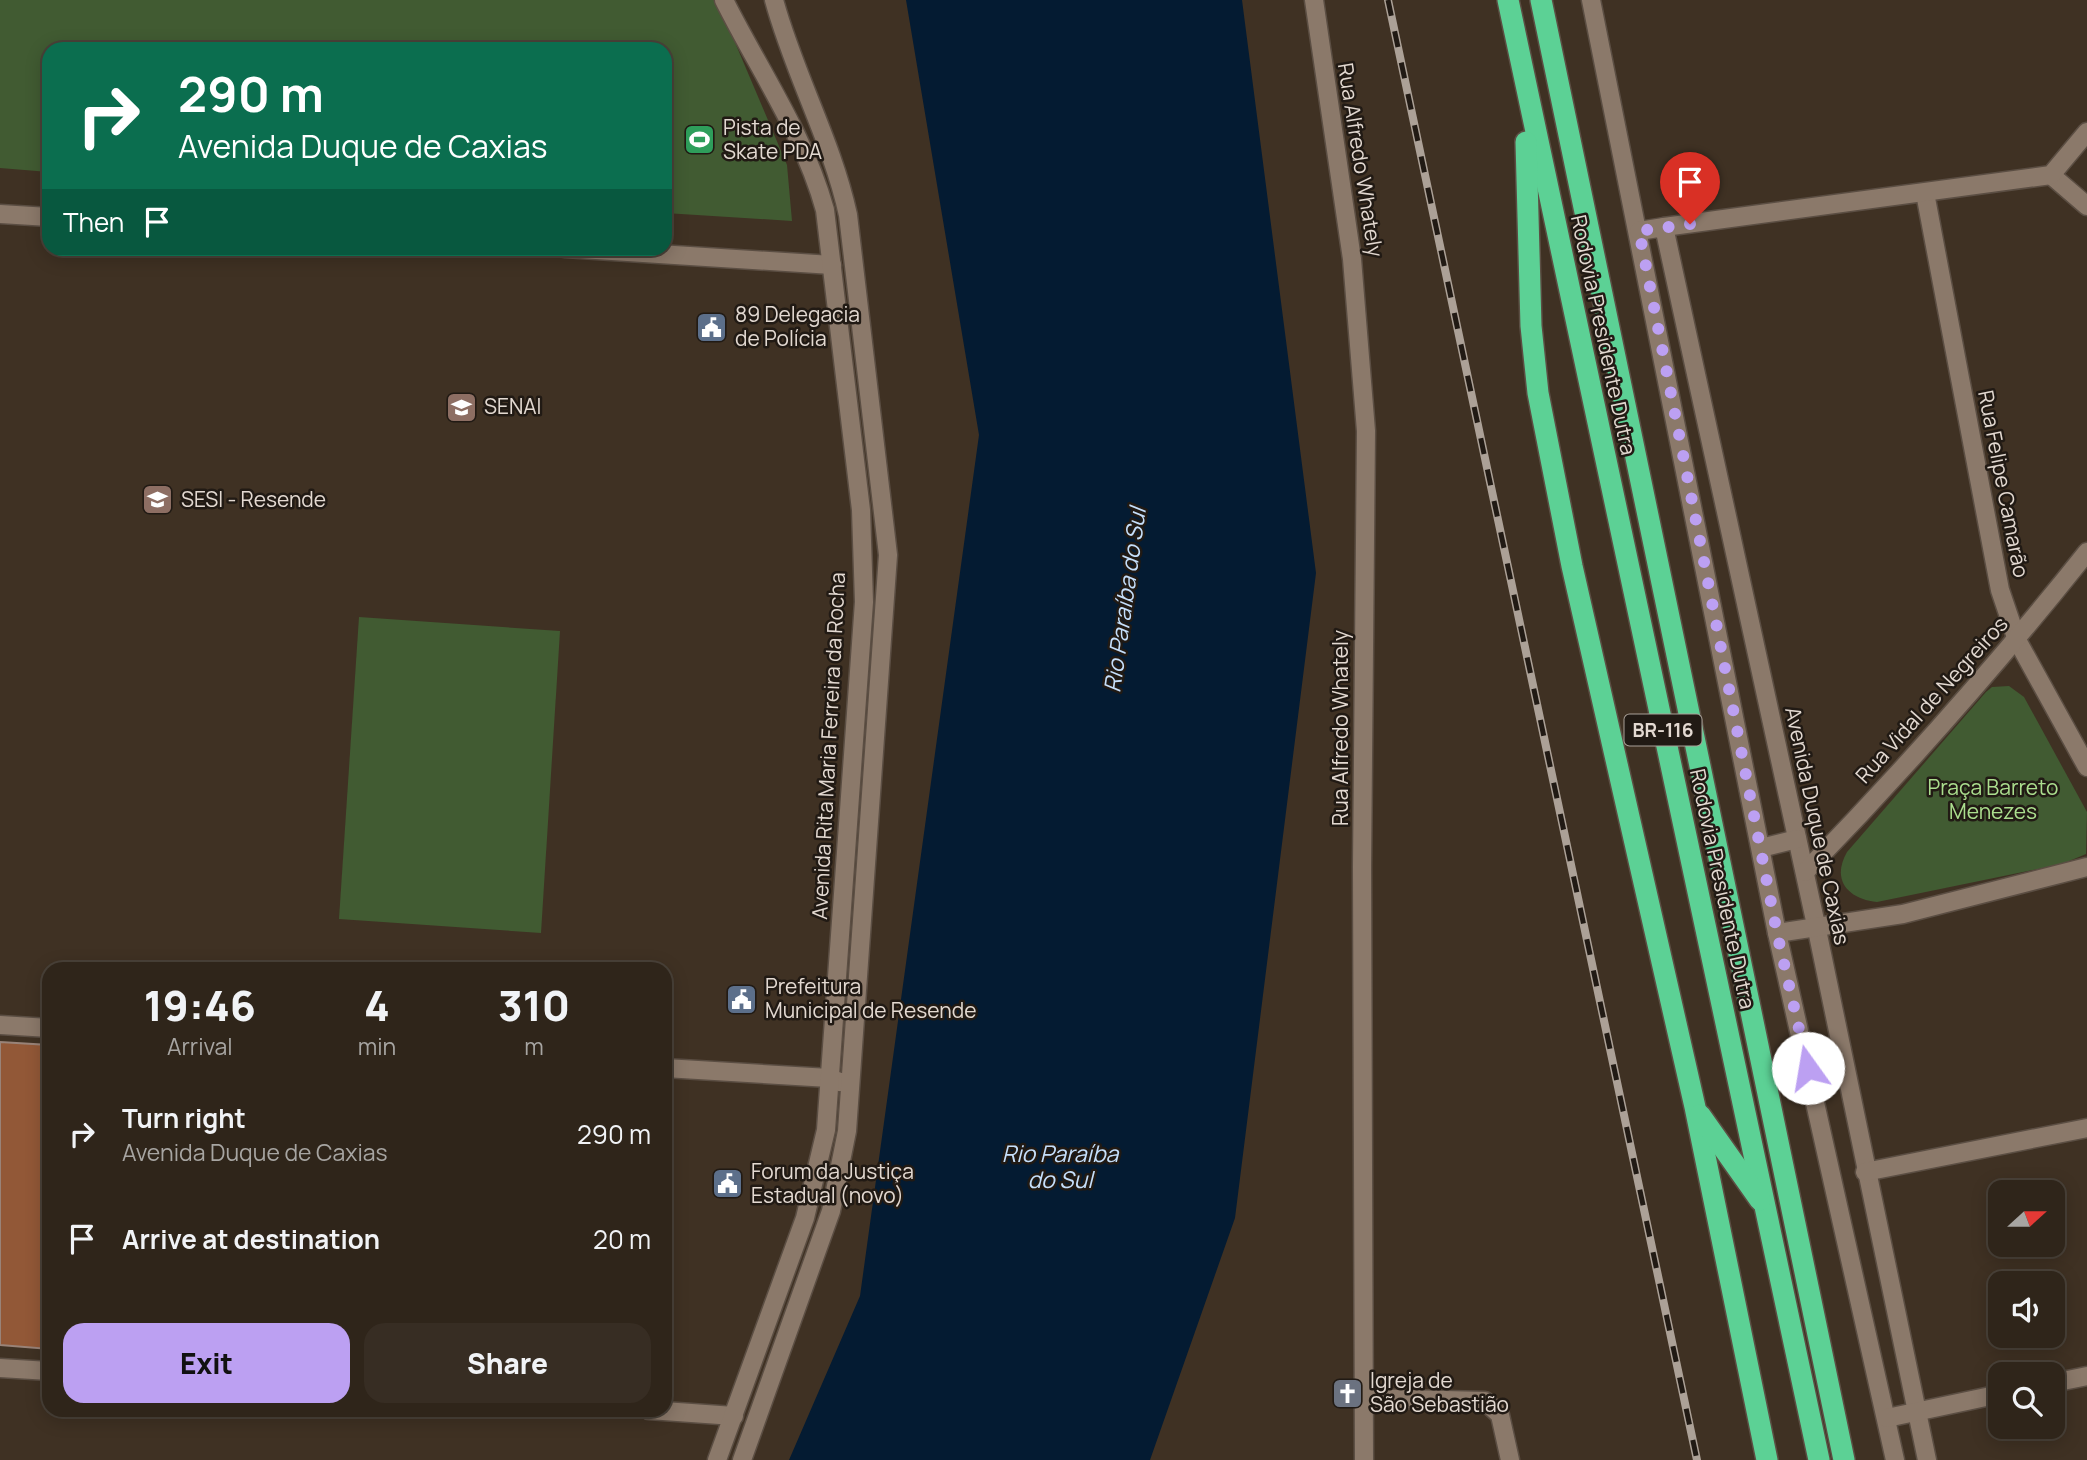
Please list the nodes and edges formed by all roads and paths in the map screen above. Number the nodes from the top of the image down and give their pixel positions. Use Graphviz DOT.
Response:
graph roads {
  1 [pos="724,0"];
  2 [pos="775,0"];
  3 [pos="1314,0"];
  4 [pos="1508,0"];
  5 [pos="1541,0"];
  6 [pos="1591,0"];
  7 [pos="1525,91"];
  8 [pos="2087,132"];
  9 [pos="2051,175"];
  10 [pos="1925,193"];
  11 [pos="2087,206"];
  12 [pos="0,214"];
  13 [pos="42,217"];
  14 [pos="1664,227"];
  15 [pos="1639,231"];
  16 [pos="672,255"];
  17 [pos="832,265"];
  18 [pos="2087,552"];
  19 [pos="2017,640"];
  20 [pos="2087,766"];
  21 [pos="1797,839"];
  22 [pos="1761,848"];
  23 [pos="2087,867"];
  24 [pos="1805,872"];
  25 [pos="1816,925"];
  26 [pos="1777,933"];
  27 [pos="0,1025"];
  28 [pos="42,1028"];
  29 [pos="672,1068"];
  30 [pos="829,1078"];
  31 [pos="850,1085"];
  32 [pos="1695,1107"];
  33 [pos="2087,1128"];
  34 [pos="1865,1172"];
  35 [pos="1766,1210"];
  36 [pos="0,1367"];
  37 [pos="42,1370"];
  38 [pos="2087,1376"];
  39 [pos="2065,1381"];
  40 [pos="1988,1397"];
  41 [pos="1363,1398"];
  42 [pos="672,1412"];
  43 [pos="1917,1412"];
  44 [pos="734,1416"];
  45 [pos="1887,1418"];
  46 [pos="1760,1428"];
  47 [pos="717,1460"];
  48 [pos="742,1460"];
  49 [pos="1364,1460"];
  50 [pos="1510,1460"];
  51 [pos="1760,1460"];
  52 [pos="1767,1460"];
  53 [pos="1819,1460"];
  54 [pos="1844,1460"];
  55 [pos="1895,1460"];
  56 [pos="1927,1460"];
  1 -- 17 [label="street, Avenida Rita Maria Ferreira da Rocha"];
  2 -- 31 [label="street, Avenida Rita Maria Ferreira da Rocha"];
  3 -- 41 [label="street, Rua Alfredo Whately"];
  4 -- 7 [label="highway, Rodovia Presidente Dutra / BR-116"];
  5 -- 54 [label="highway, Rodovia Presidente Dutra / BR-116"];
  6 -- 15 [label="street"];
  7 -- 32 [label="highway"];
  7 -- 35 [label="highway, Rodovia Presidente Dutra / BR-116"];
  8 -- 9 [label="street"];
  9 -- 10 [label="street"];
  9 -- 11 [label="street"];
  10 -- 14 [label="street"];
  10 -- 19 [label="street, Rua Felipe Camarão"];
  12 -- 13 [label="street"];
  14 -- 15 [label="street"];
  14 -- 21 [label="street, Avenida Duque de Caxias"];
  15 -- 22 [label="street"];
  16 -- 17 [label="street"];
  17 -- 30 [label="street, Avenida Rita Maria Ferreira da Rocha"];
  18 -- 19 [label="street, Rua Vidal de Negreiros"];
  19 -- 20 [label="street, Rua Felipe Camarão"];
  19 -- 24 [label="street, Rua Vidal de Negreiros"];
  21 -- 22 [label="street"];
  21 -- 24 [label="street, Avenida Duque de Caxias"];
  22 -- 26 [label="street"];
  23 -- 25 [label="street"];
  24 -- 25 [label="street, Avenida Duque de Caxias"];
  25 -- 26 [label="street"];
  25 -- 34 [label="street, Avenida Duque de Caxias"];
  26 -- 45 [label="street"];
  27 -- 28 [label="street"];
  29 -- 30 [label="street"];
  30 -- 31 [label="street"];
  30 -- 44 [label="street, Avenida Rita Maria Ferreira da Rocha"];
  31 -- 48 [label="street, Avenida Rita Maria Ferreira da Rocha"];
  32 -- 35 [label="highway"];
  32 -- 46 [label="highway"];
  33 -- 34 [label="street"];
  34 -- 43 [label="street, Avenida Duque de Caxias"];
  35 -- 53 [label="highway, Rodovia Presidente Dutra / BR-116"];
  36 -- 37 [label="street"];
  38 -- 39 [label="street"];
  40 -- 43 [label="street"];
  41 -- 49 [label="street, Rua Alfredo Whately"];
  41 -- 50 [label="street"];
  42 -- 44 [label="street"];
  43 -- 45 [label="street"];
  43 -- 56 [label="street, Avenida Duque de Caxias"];
  44 -- 47 [label="street, Avenida Rita Maria Ferreira da Rocha"];
  45 -- 55 [label="street"];
  46 -- 51 [label="street"];
  46 -- 52 [label="highway"];
}
